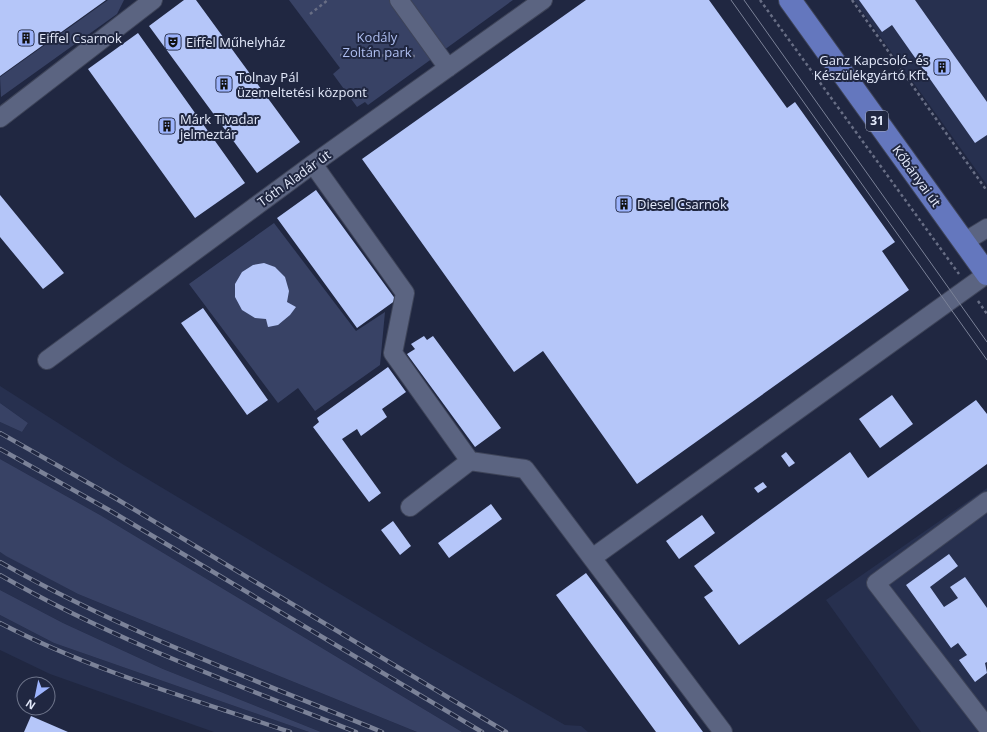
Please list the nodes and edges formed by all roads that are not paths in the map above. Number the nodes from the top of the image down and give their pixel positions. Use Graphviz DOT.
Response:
graph roads {
  1 [pos="399,0"];
  2 [pos="543,0"];
  3 [pos="790,0"];
  4 [pos="143,3"];
  5 [pos="444,62"];
  6 [pos="0,118"];
  7 [pos="313,164"];
  8 [pos="987,228"];
  9 [pos="964,242"];
  10 [pos="987,274"];
  11 [pos="47,360"];
  12 [pos="470,461"];
  13 [pos="987,501"];
  14 [pos="410,507"];
  15 [pos="592,558"];
  16 [pos="987,727"];
  17 [pos="723,732"];
  1 -- 5 [label="lane"];
  2 -- 5 [label="lane, Tóth Aladár út"];
  3 -- 9 [label="main road, Kőbányai út / 31"];
  4 -- 6 [label="lane"];
  5 -- 7 [label="lane, Tóth Aladár út"];
  7 -- 11 [label="lane, Tóth Aladár út"];
  7 -- 12 [label="lane"];
  8 -- 9 [label="lane"];
  9 -- 10 [label="main road, Kőbányai út / 31"];
  10 -- 15 [label="lane"];
  12 -- 14 [label="lane"];
  12 -- 15 [label="lane"];
  13 -- 16 [label="lane"];
  15 -- 17 [label="lane"];
}
